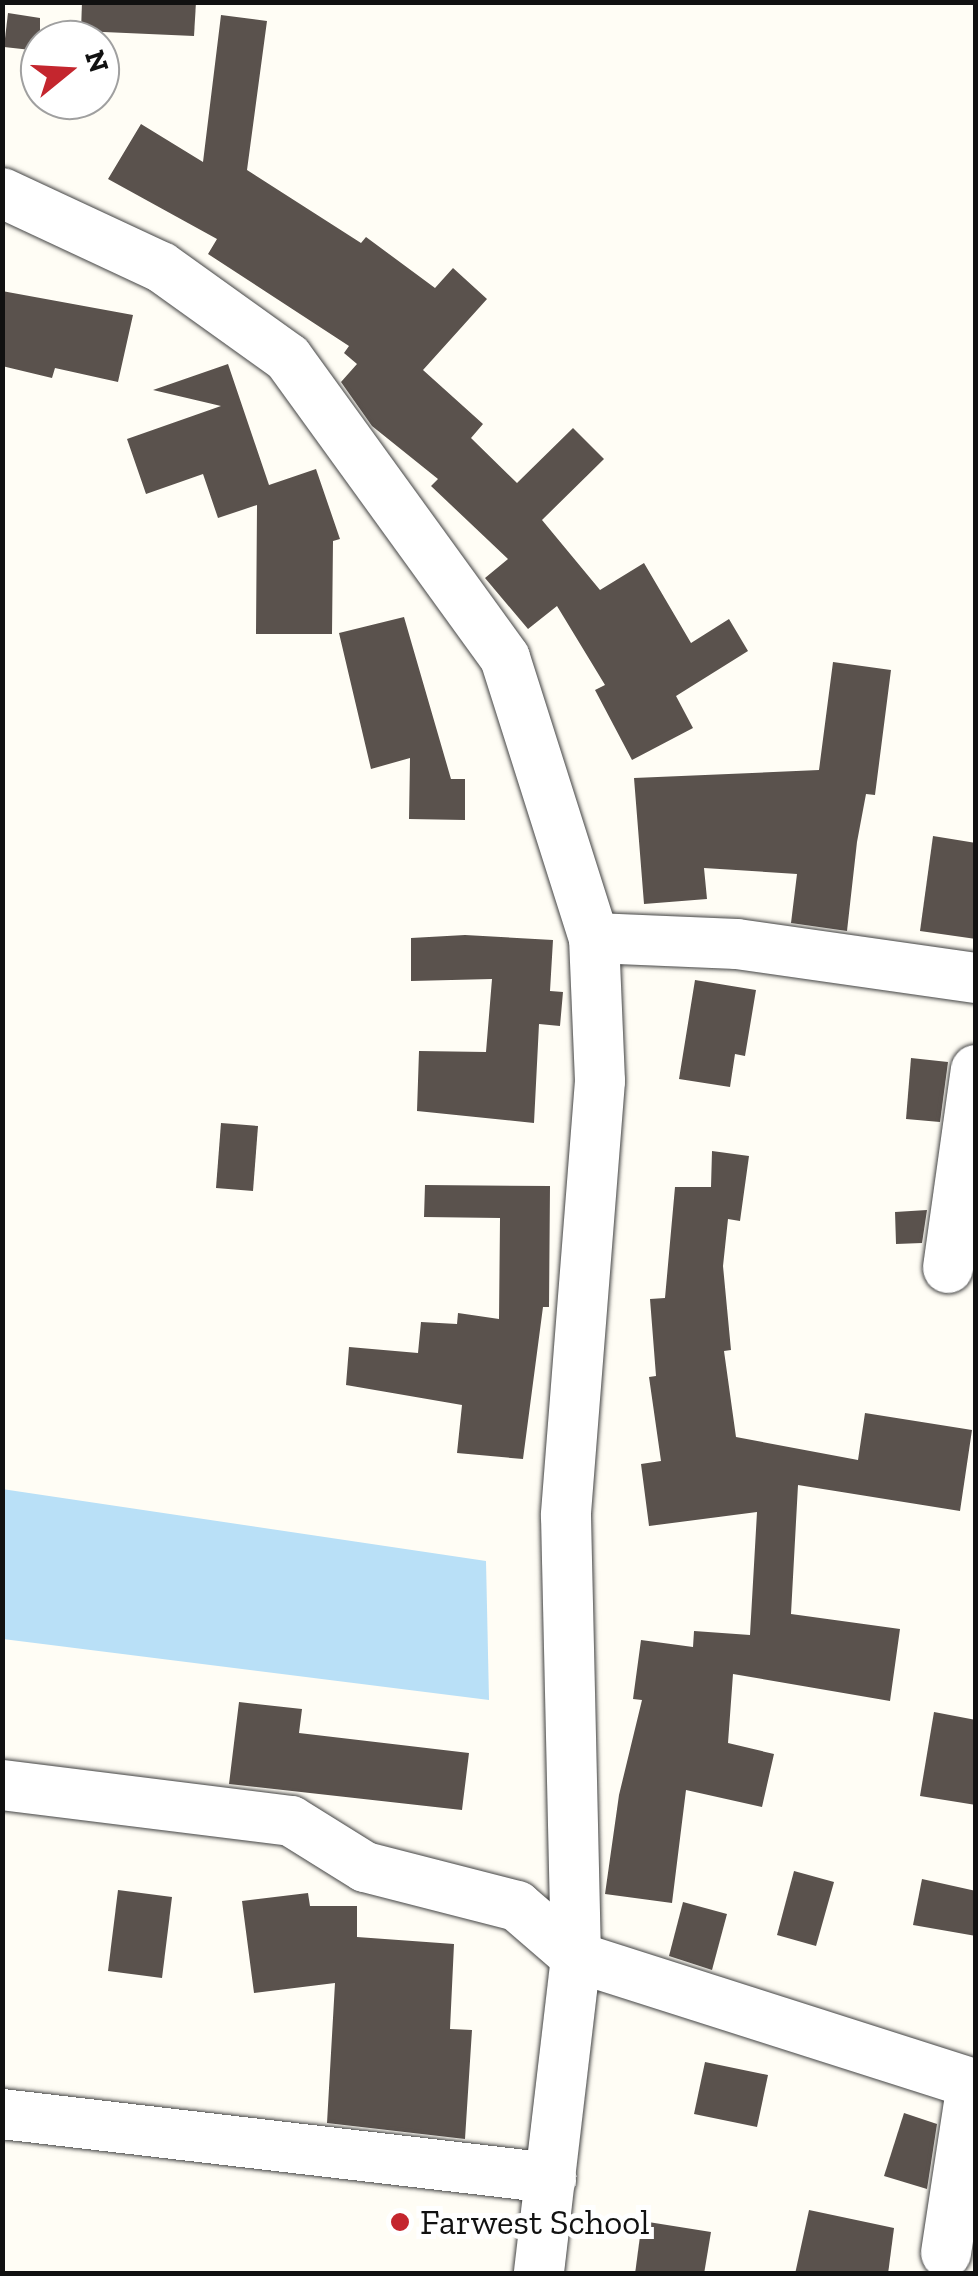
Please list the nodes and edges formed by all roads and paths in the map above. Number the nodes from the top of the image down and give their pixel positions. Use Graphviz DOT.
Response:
graph roads {
  1 [pos="2,192"];
  2 [pos="594,938"];
  3 [pos="976,978"];
  4 [pos="976,1070"];
  5 [pos="948,1268"];
  6 [pos="2,1785"];
  7 [pos="576,1957"];
  8 [pos="974,2085"];
  9 [pos="2,2114"];
  10 [pos="551,2178"];
  11 [pos="946,2253"];
  12 [pos="539,2274"];
  1 -- 2 [label="street"];
  2 -- 3 [label="street"];
  2 -- 7 [label="street"];
  4 -- 5 [label="street"];
  6 -- 7 [label="street"];
  7 -- 8 [label="street"];
  7 -- 10 [label="street"];
  8 -- 11 [label="street"];
  9 -- 10 [label="street"];
  10 -- 12 [label="street"];
}
